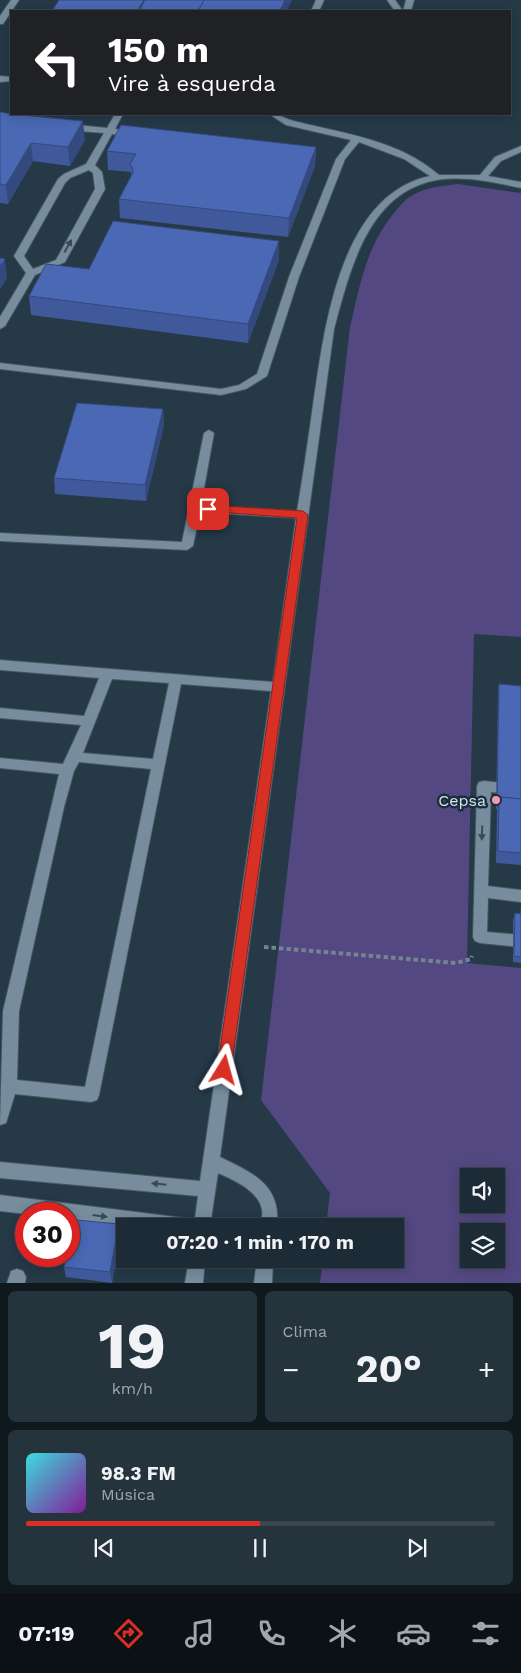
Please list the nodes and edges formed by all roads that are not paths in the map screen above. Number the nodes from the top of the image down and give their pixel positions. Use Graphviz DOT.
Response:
graph roads {
  1 [pos="16,0"];
  2 [pos="0,22"];
  3 [pos="117,115"];
  4 [pos="275,115"];
  5 [pos="58,126"];
  6 [pos="107,131"];
  7 [pos="144,136"];
  8 [pos="356,140"];
  9 [pos="521,149"];
  10 [pos="90,166"];
  11 [pos="437,178"];
  12 [pos="482,179"];
  13 [pos="521,186"];
  14 [pos="31,273"];
  15 [pos="0,326"];
  16 [pos="0,366"];
  17 [pos="209,433"];
  18 [pos="195,508"];
  19 [pos="303,515"];
  20 [pos="0,537"];
  21 [pos="0,665"];
  22 [pos="108,674"];
  23 [pos="176,679"];
  24 [pos="278,687"];
  25 [pos="0,713"];
  26 [pos="89,721"];
  27 [pos="75,757"];
  28 [pos="0,763"];
  29 [pos="158,765"];
  30 [pos="67,770"];
  31 [pos="521,790"];
  32 [pos="480,891"];
  33 [pos="521,896"];
  34 [pos="521,941"];
  35 [pos="9,1086"];
  36 [pos="0,1118"];
  37 [pos="211,1161"];
  38 [pos="0,1170"];
  39 [pos="207,1189"];
  40 [pos="0,1203"];
  41 [pos="120,1218"];
  42 [pos="203,1218"];
  43 [pos="270,1218"];
  44 [pos="196,1268"];
  45 [pos="265,1268"];
  46 [pos="194,1283"];
  47 [pos="263,1283"];
  1 -- 2 [label="street"];
  3 -- 6 [label="street"];
  4 -- 8 [label="street"];
  5 -- 6 [label="street"];
  6 -- 7 [label="street"];
  6 -- 10 [label="street"];
  8 -- 11 [label="street"];
  8 -- 16 [label="street"];
  9 -- 12 [label="street"];
  10 -- 14 [label="street"];
  14 -- 10 [label="street, one-way"];
  11 -- 12 [label="street"];
  11 -- 19 [label="street"];
  12 -- 13 [label="street"];
  14 -- 15 [label="street"];
  17 -- 18 [label="street"];
  18 -- 19 [label="street"];
  18 -- 20 [label="street"];
  19 -- 24 [label="street"];
  21 -- 22 [label="street"];
  22 -- 23 [label="street"];
  22 -- 26 [label="street"];
  23 -- 24 [label="street"];
  23 -- 29 [label="street"];
  24 -- 37 [label="street"];
  25 -- 26 [label="street"];
  26 -- 27 [label="street"];
  27 -- 29 [label="street"];
  27 -- 30 [label="street"];
  28 -- 30 [label="street"];
  29 -- 35 [label="street"];
  30 -- 35 [label="street"];
  31 -- 32 [label="street, one-way"];
  32 -- 33 [label="street"];
  32 -- 34 [label="street"];
  35 -- 36 [label="street"];
  37 -- 39 [label="street"];
  37 -- 43 [label="street"];
  39 -- 38 [label="street, one-way"];
  39 -- 42 [label="street"];
  40 -- 41 [label="street, one-way"];
  44 -- 46 [label="street"];
  45 -- 47 [label="street"];
}
